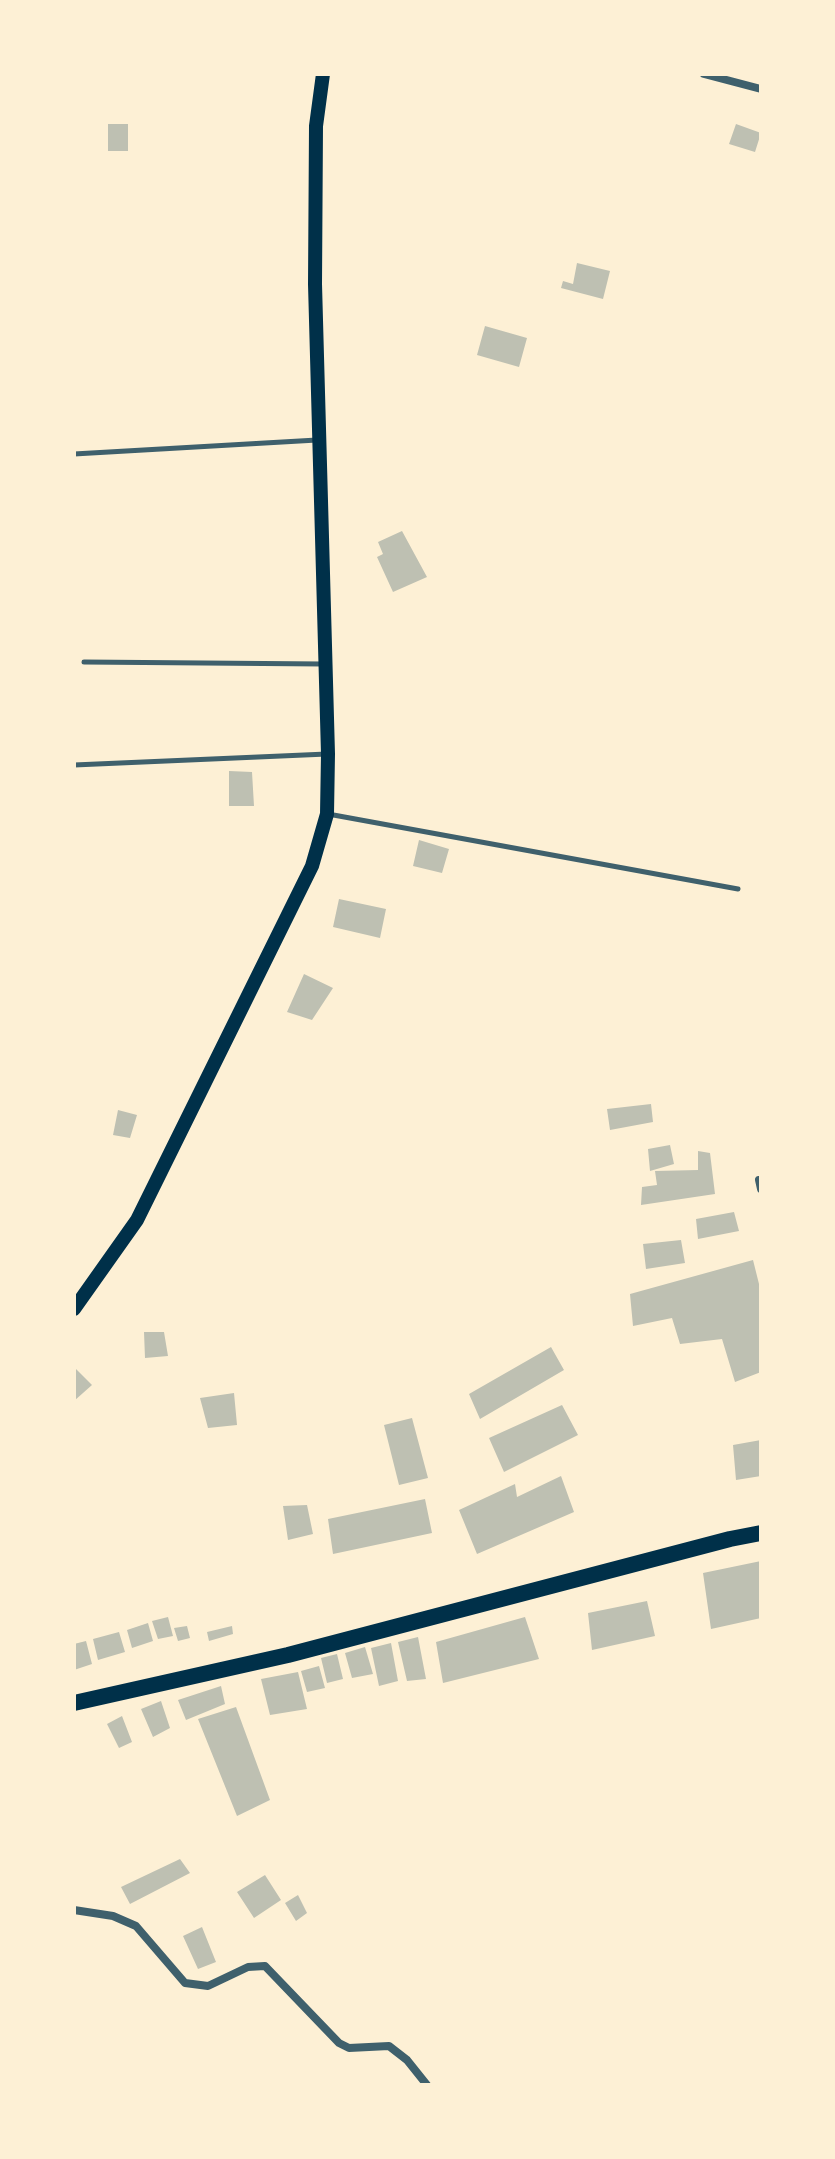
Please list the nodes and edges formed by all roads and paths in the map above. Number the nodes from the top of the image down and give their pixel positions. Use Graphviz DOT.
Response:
graph roads {
  1 [pos="323,74"];
  2 [pos="704,74"];
  3 [pos="761,89"];
  4 [pos="318,440"];
  5 [pos="74,454"];
  6 [pos="84,662"];
  7 [pos="324,664"];
  8 [pos="328,754"];
  9 [pos="74,765"];
  10 [pos="327,814"];
  11 [pos="738,889"];
  12 [pos="74,1309"];
  13 [pos="761,1533"];
  14 [pos="74,1703"];
  15 [pos="74,1910"];
  16 [pos="427,2085"];
  1 -- 4 [label="main road"];
  2 -- 3 [label="street"];
  4 -- 5 [label="lane"];
  4 -- 7 [label="main road"];
  6 -- 7 [label="lane"];
  7 -- 8 [label="main road"];
  8 -- 9 [label="lane"];
  8 -- 10 [label="main road"];
  10 -- 11 [label="lane"];
  10 -- 12 [label="main road"];
  13 -- 14 [label="highway"];
  15 -- 16 [label="street"];
}
